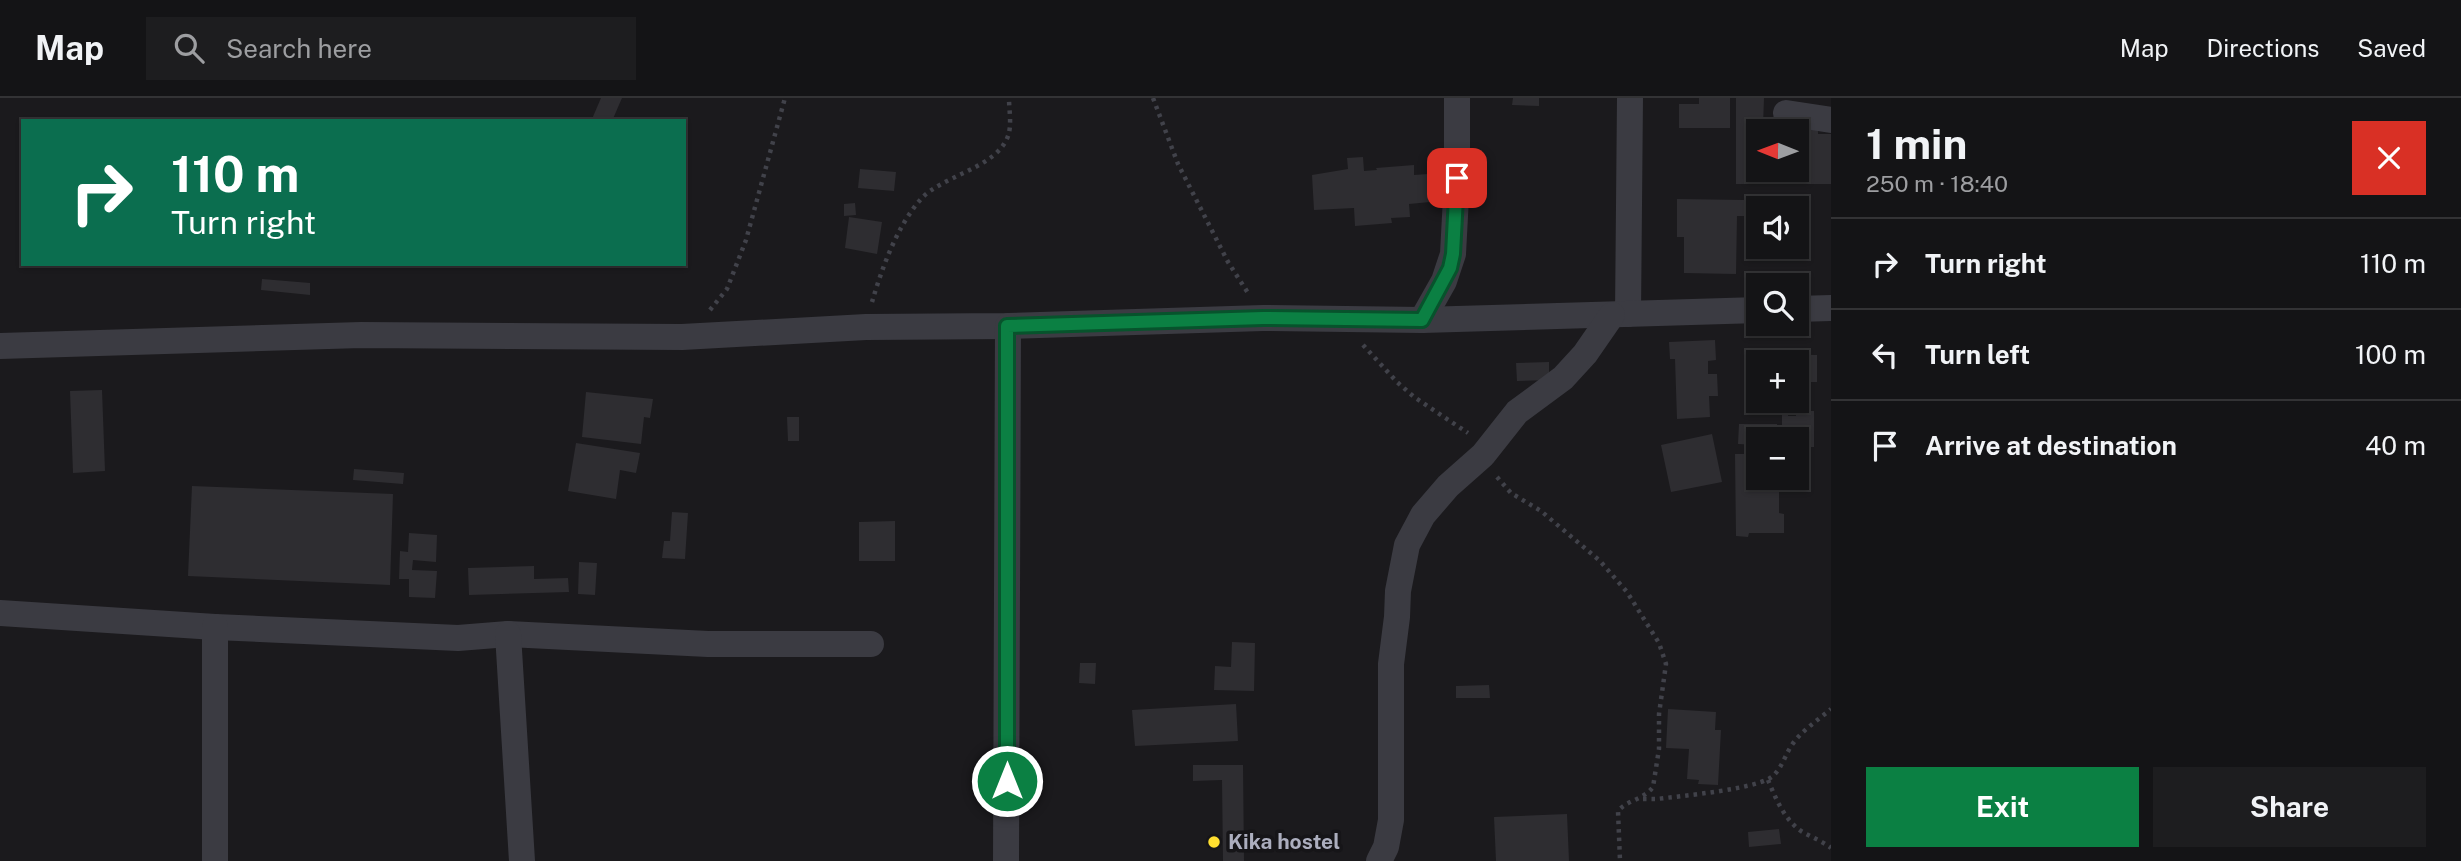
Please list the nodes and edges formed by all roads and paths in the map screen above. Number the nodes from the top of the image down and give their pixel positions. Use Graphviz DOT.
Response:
graph roads {
  1 [pos="785,98"];
  2 [pos="1009,98"];
  3 [pos="1153,98"];
  4 [pos="1457,98"];
  5 [pos="1630,98"];
  6 [pos="1786,113"];
  7 [pos="1831,120"];
  8 [pos="1831,308"];
  9 [pos="1809,309"];
  10 [pos="1746,310"];
  11 [pos="1620,314"];
  12 [pos="1263,318"];
  13 [pos="1337,320"];
  14 [pos="1422,320"];
  15 [pos="1007,326"];
  16 [pos="866,327"];
  17 [pos="682,337"];
  18 [pos="0,346"];
  19 [pos="1487,451"];
  20 [pos="0,612"];
  21 [pos="215,627"];
  22 [pos="508,634"];
  23 [pos="871,644"];
  24 [pos="1831,709"];
  25 [pos="1768,780"];
  26 [pos="1642,799"];
  27 [pos="1831,848"];
  28 [pos="215,861"];
  29 [pos="522,861"];
  30 [pos="1006,861"];
  31 [pos="1379,861"];
  32 [pos="1620,861"];
  1 -- 17 [label="path"];
  2 -- 16 [label="path"];
  3 -- 12 [label="path"];
  4 -- 14 [label="street"];
  5 -- 11 [label="street"];
  6 -- 7 [label="street"];
  8 -- 9 [label="street"];
  10 -- 11 [label="street"];
  11 -- 14 [label="street"];
  11 -- 19 [label="street"];
  12 -- 13 [label="street"];
  12 -- 15 [label="street"];
  13 -- 14 [label="street"];
  13 -- 19 [label="path"];
  15 -- 16 [label="street"];
  15 -- 30 [label="street"];
  16 -- 17 [label="street"];
  17 -- 18 [label="street"];
  19 -- 26 [label="path"];
  19 -- 31 [label="street"];
  20 -- 21 [label="street"];
  21 -- 22 [label="street"];
  21 -- 28 [label="street"];
  22 -- 23 [label="street"];
  22 -- 29 [label="street"];
  24 -- 25 [label="path"];
  25 -- 26 [label="path"];
  25 -- 27 [label="path"];
  26 -- 32 [label="path"];
}
